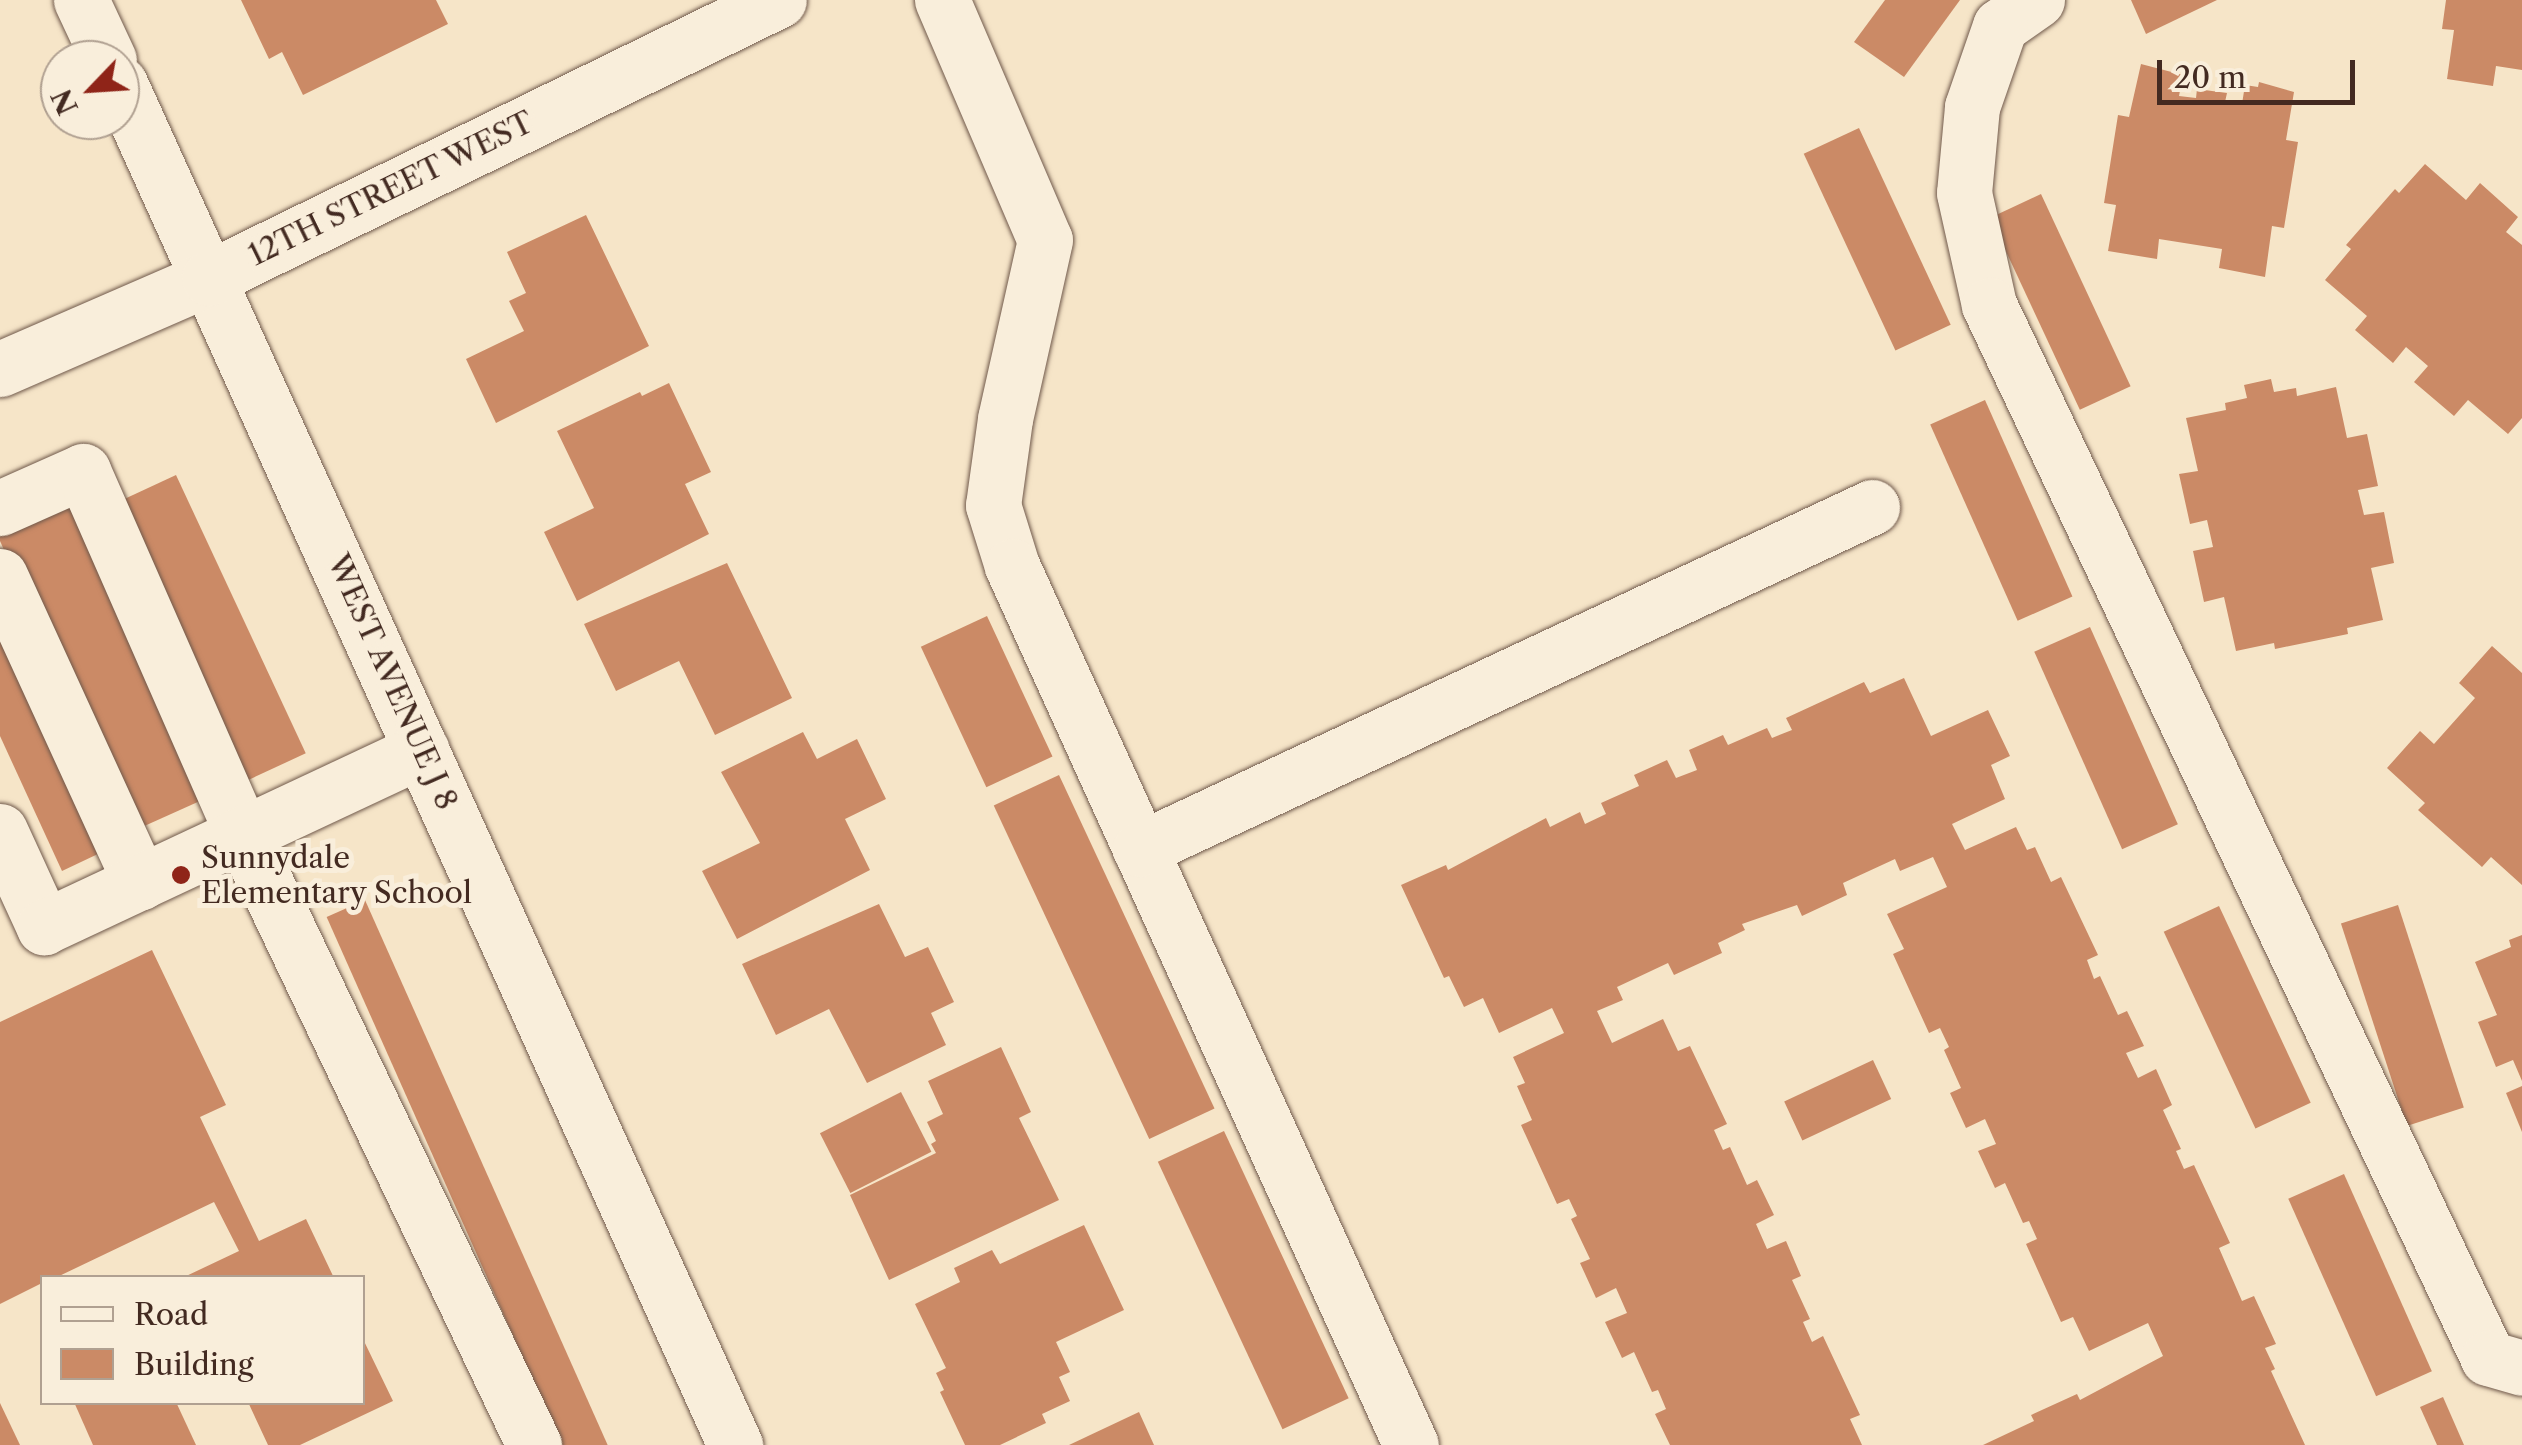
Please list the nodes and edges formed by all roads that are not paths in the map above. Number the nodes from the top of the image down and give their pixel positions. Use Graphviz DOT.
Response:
graph roads {
  1 [pos="81,0"];
  2 [pos="779,0"];
  3 [pos="942,0"];
  4 [pos="2037,0"];
  5 [pos="100,40"];
  6 [pos="140,128"];
  7 [pos="209,278"];
  8 [pos="0,369"];
  9 [pos="1872,507"];
  10 [pos="0,508"];
  11 [pos="0,576"];
  12 [pos="422,750"];
  13 [pos="0,831"];
  14 [pos="242,833"];
  15 [pos="1140,848"];
  16 [pos="140,882"];
  17 [pos="2522,1368"];
  18 [pos="534,1445"];
  19 [pos="735,1445"];
  20 [pos="1412,1445"];
  1 -- 5 [label="street"];
  2 -- 7 [label="street, 12TH STREET WEST"];
  3 -- 15 [label="street"];
  4 -- 17 [label="street"];
  6 -- 7 [label="street, WEST AVENUE J 8"];
  7 -- 8 [label="street, 12TH STREET WEST"];
  7 -- 12 [label="street, WEST AVENUE J 8"];
  9 -- 15 [label="street"];
  10 -- 14 [label="street"];
  11 -- 16 [label="street"];
  12 -- 14 [label="street"];
  12 -- 19 [label="street, WEST AVENUE J 8"];
  13 -- 16 [label="street"];
  14 -- 16 [label="street"];
  14 -- 18 [label="street"];
  15 -- 20 [label="street"];
}
